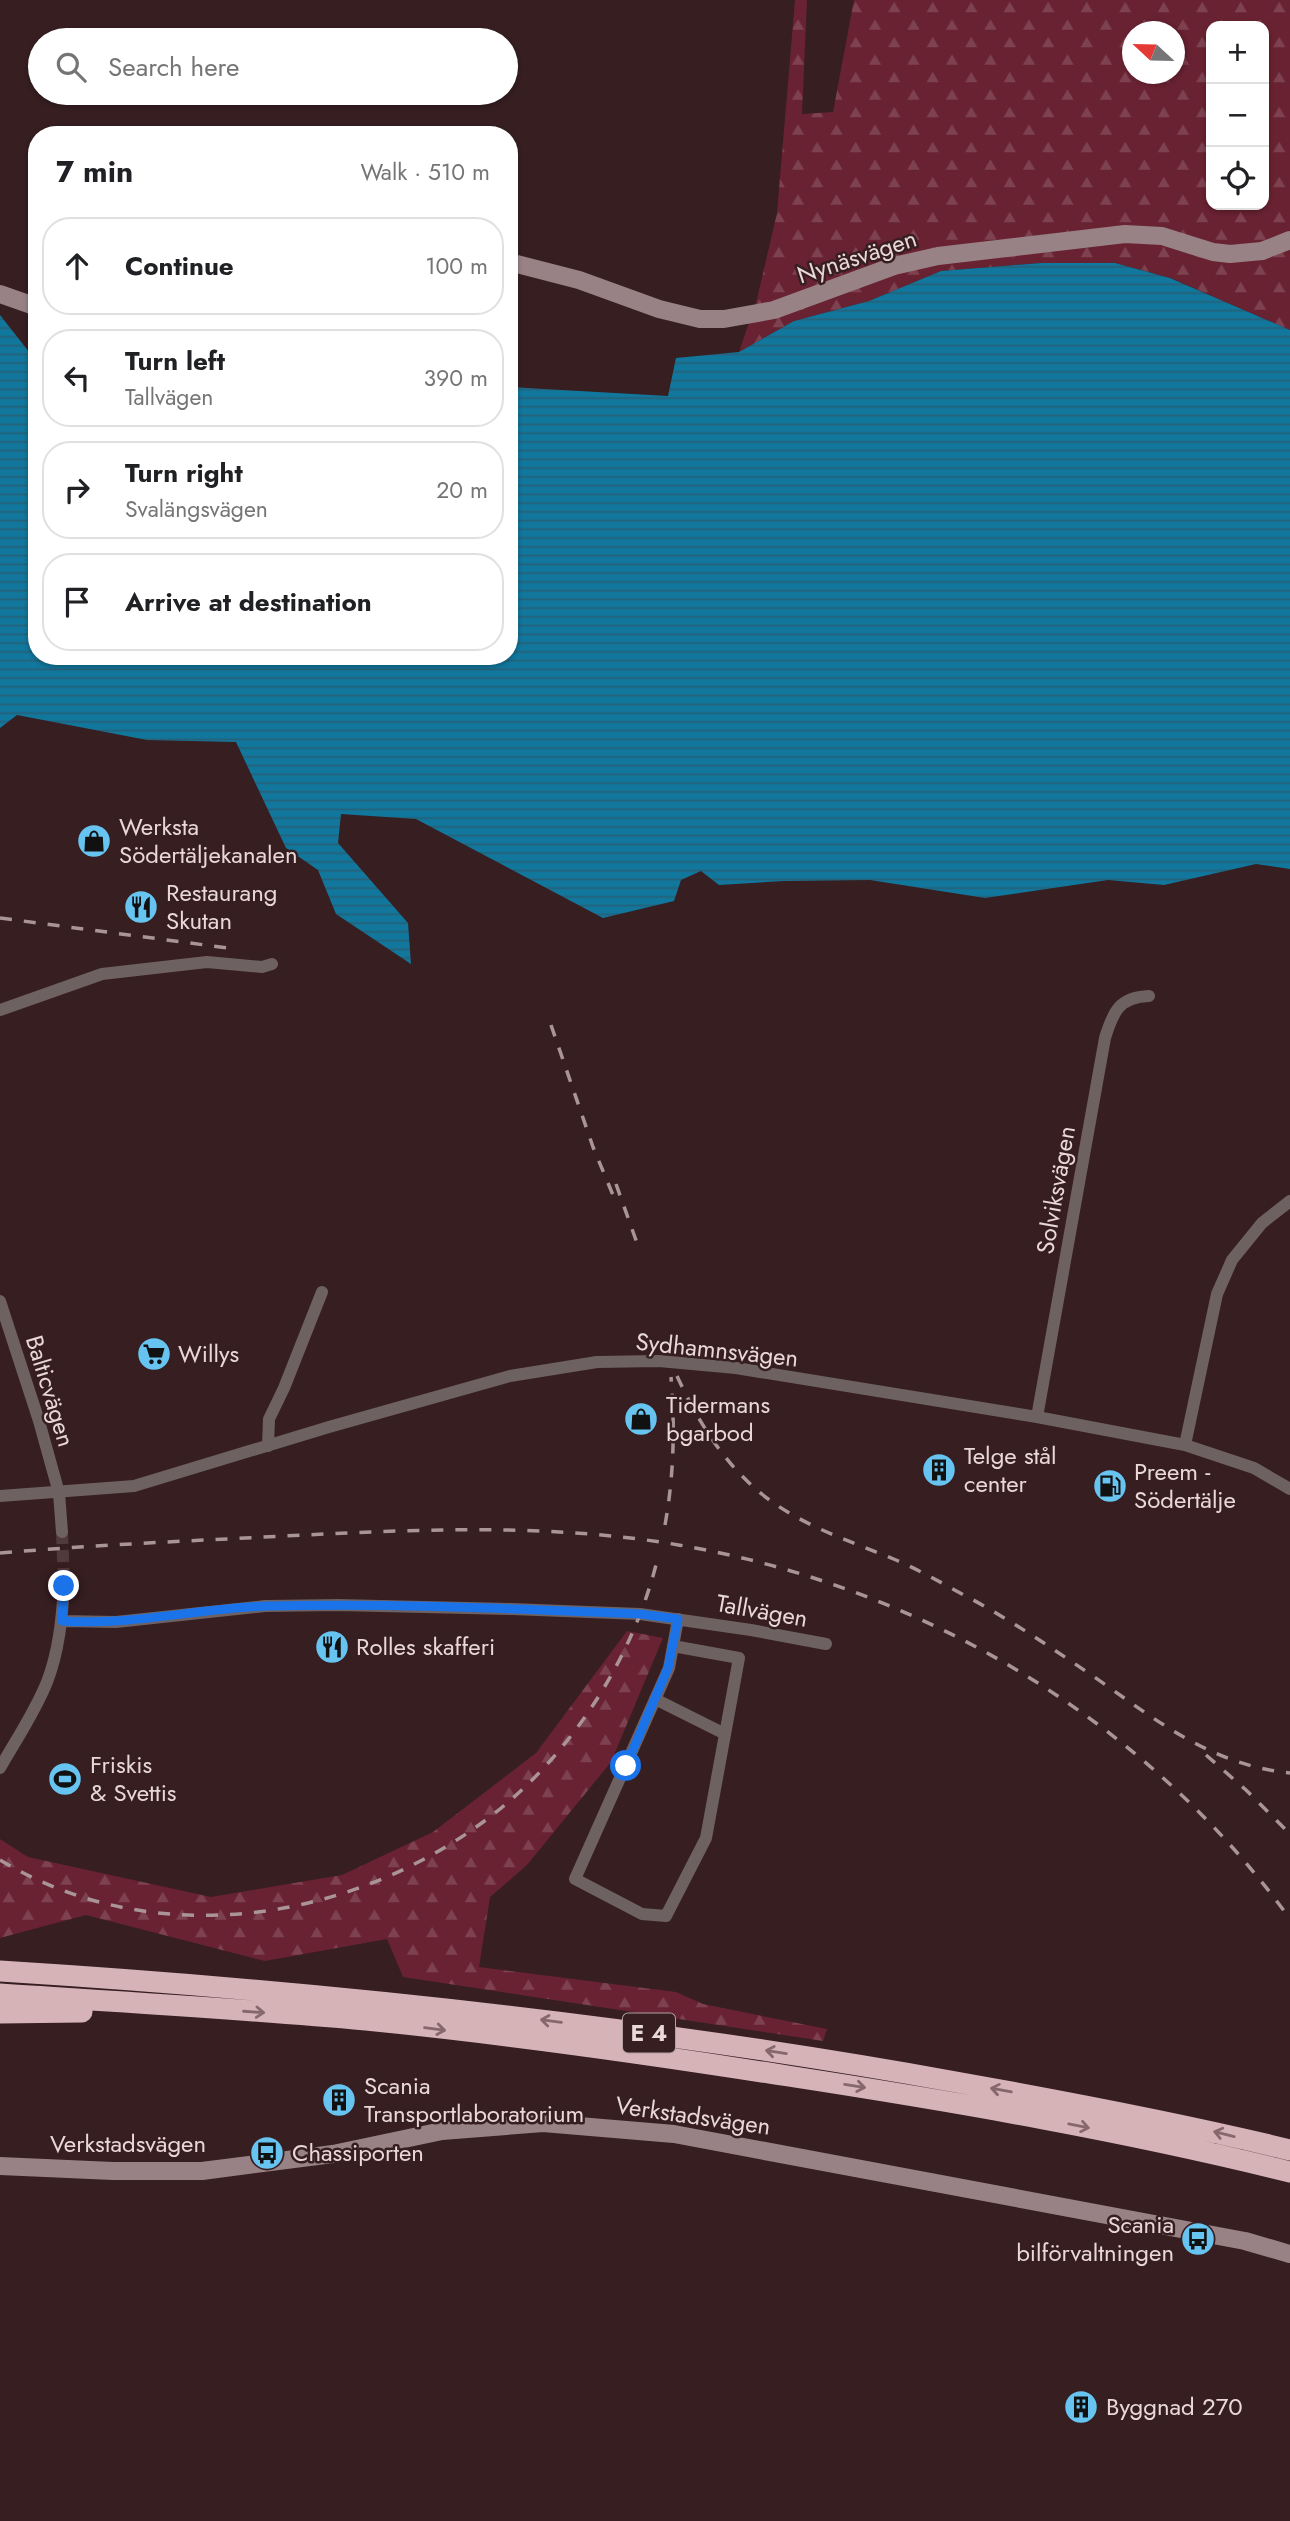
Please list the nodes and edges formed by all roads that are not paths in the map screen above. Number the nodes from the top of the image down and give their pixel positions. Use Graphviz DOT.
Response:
graph roads {
  1 [pos="1290,240"];
  2 [pos="518,266"];
  3 [pos="0,294"];
  4 [pos="28,304"];
  5 [pos="272,964"];
  6 [pos="1149,996"];
  7 [pos="0,1010"];
  8 [pos="1290,1201"];
  9 [pos="322,1292"];
  10 [pos="0,1301"];
  11 [pos="1037,1417"];
  12 [pos="1185,1445"];
  13 [pos="268,1446"];
  14 [pos="1290,1489"];
  15 [pos="59,1493"];
  16 [pos="0,1496"];
  17 [pos="62,1532"];
  18 [pos="64,1586"];
  19 [pos="678,1619"];
  20 [pos="62,1621"];
  21 [pos="825,1644"];
  22 [pos="673,1646"];
  23 [pos="655,1699"];
  24 [pos="725,1734"];
  25 [pos="0,1768"];
  26 [pos="0,1971"];
  27 [pos="0,1994"];
  28 [pos="186,2007"];
  29 [pos="0,2013"];
  30 [pos="1290,2150"];
  31 [pos="0,2166"];
  32 [pos="1290,2172"];
  33 [pos="1290,2254"];
  1 -- 2 [label="main road, Nynäsvägen"];
  3 -- 4 [label="main road"];
  5 -- 7 [label="street"];
  6 -- 11 [label="street, Solviksvägen"];
  8 -- 12 [label="street"];
  9 -- 13 [label="street"];
  10 -- 15 [label="street, Balticvägen"];
  11 -- 12 [label="street, Sydhamnsvägen"];
  11 -- 13 [label="street, Sydhamnsvägen"];
  12 -- 14 [label="street, Sydhamnsvägen"];
  13 -- 15 [label="street, Sydhamnsvägen"];
  15 -- 16 [label="street, Sydhamnsvägen"];
  15 -- 17 [label="street, Balticvägen"];
  18 -- 20 [label="street"];
  19 -- 20 [label="street, Tallvägen"];
  19 -- 21 [label="street, Tallvägen"];
  19 -- 22 [label="street"];
  20 -- 25 [label="street"];
  22 -- 23 [label="street"];
  22 -- 24 [label="street"];
  23 -- 24 [label="street"];
  23 -- 24 [label="street"];
  30 -- 26 [label="highway, E 4, one-way"];
  27 -- 28 [label="highway, E 4"];
  28 -- 29 [label="highway"];
  28 -- 32 [label="highway, E 4, one-way"];
  31 -- 33 [label="main road, Verkstadsvägen"];
}
